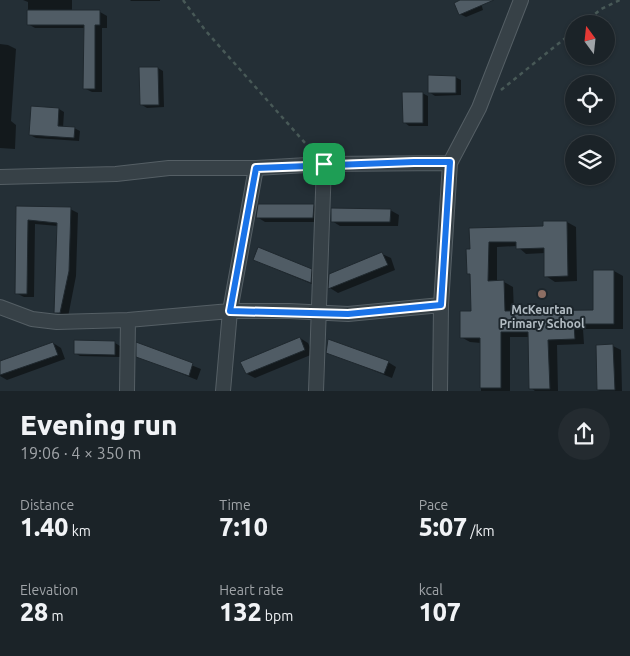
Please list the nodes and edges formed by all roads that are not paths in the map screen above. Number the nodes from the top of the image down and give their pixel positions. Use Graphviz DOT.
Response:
graph roads {
  1 [pos="521,0"];
  2 [pos="450,162"];
  3 [pos="324,164"];
  4 [pos="256,168"];
  5 [pos="0,177"];
  6 [pos="441,305"];
  7 [pos="0,307"];
  8 [pos="230,311"];
  9 [pos="319,312"];
  10 [pos="128,320"];
  11 [pos="127,391"];
  12 [pos="223,391"];
  13 [pos="316,391"];
  14 [pos="440,391"];
  1 -- 2 [label="street"];
  2 -- 3 [label="street"];
  2 -- 6 [label="street"];
  3 -- 4 [label="street"];
  3 -- 9 [label="street"];
  4 -- 5 [label="street"];
  4 -- 8 [label="street"];
  6 -- 9 [label="street"];
  6 -- 14 [label="street"];
  7 -- 10 [label="street"];
  8 -- 9 [label="street"];
  8 -- 10 [label="street"];
  8 -- 12 [label="street"];
  9 -- 13 [label="street"];
  10 -- 11 [label="street"];
}
